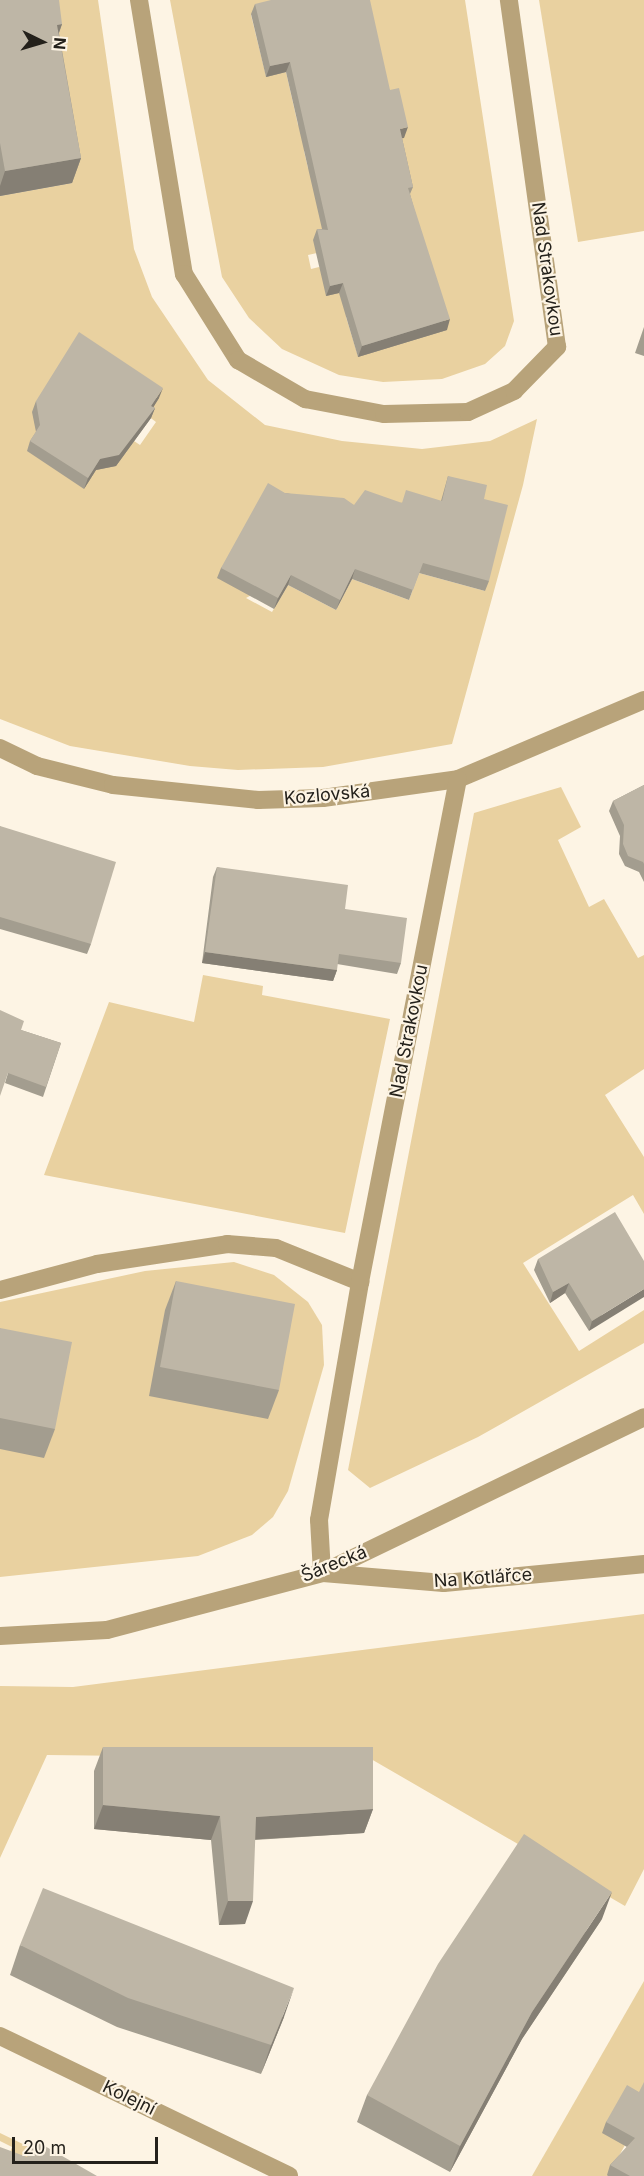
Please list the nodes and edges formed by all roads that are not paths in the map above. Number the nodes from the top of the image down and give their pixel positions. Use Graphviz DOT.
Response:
graph roads {
  1 [pos="139,0"];
  2 [pos="509,0"];
  3 [pos="644,700"];
  4 [pos="0,748"];
  5 [pos="458,779"];
  6 [pos="360,1282"];
  7 [pos="0,1290"];
  8 [pos="644,1416"];
  9 [pos="644,1564"];
  10 [pos="322,1573"];
  11 [pos="0,1636"];
  12 [pos="0,2036"];
  13 [pos="290,2176"];
  1 -- 2 [label="street, Nad Strakovkou"];
  3 -- 5 [label="street, Kozlovská"];
  4 -- 5 [label="street, Kozlovská"];
  5 -- 6 [label="street, Nad Strakovkou"];
  6 -- 7 [label="street"];
  6 -- 10 [label="street, Nad Strakovkou"];
  8 -- 10 [label="street, Šárecká"];
  9 -- 10 [label="street, Na Kotlářce"];
  10 -- 11 [label="street, Šárecká"];
  12 -- 13 [label="street, Kolejní"];
}
